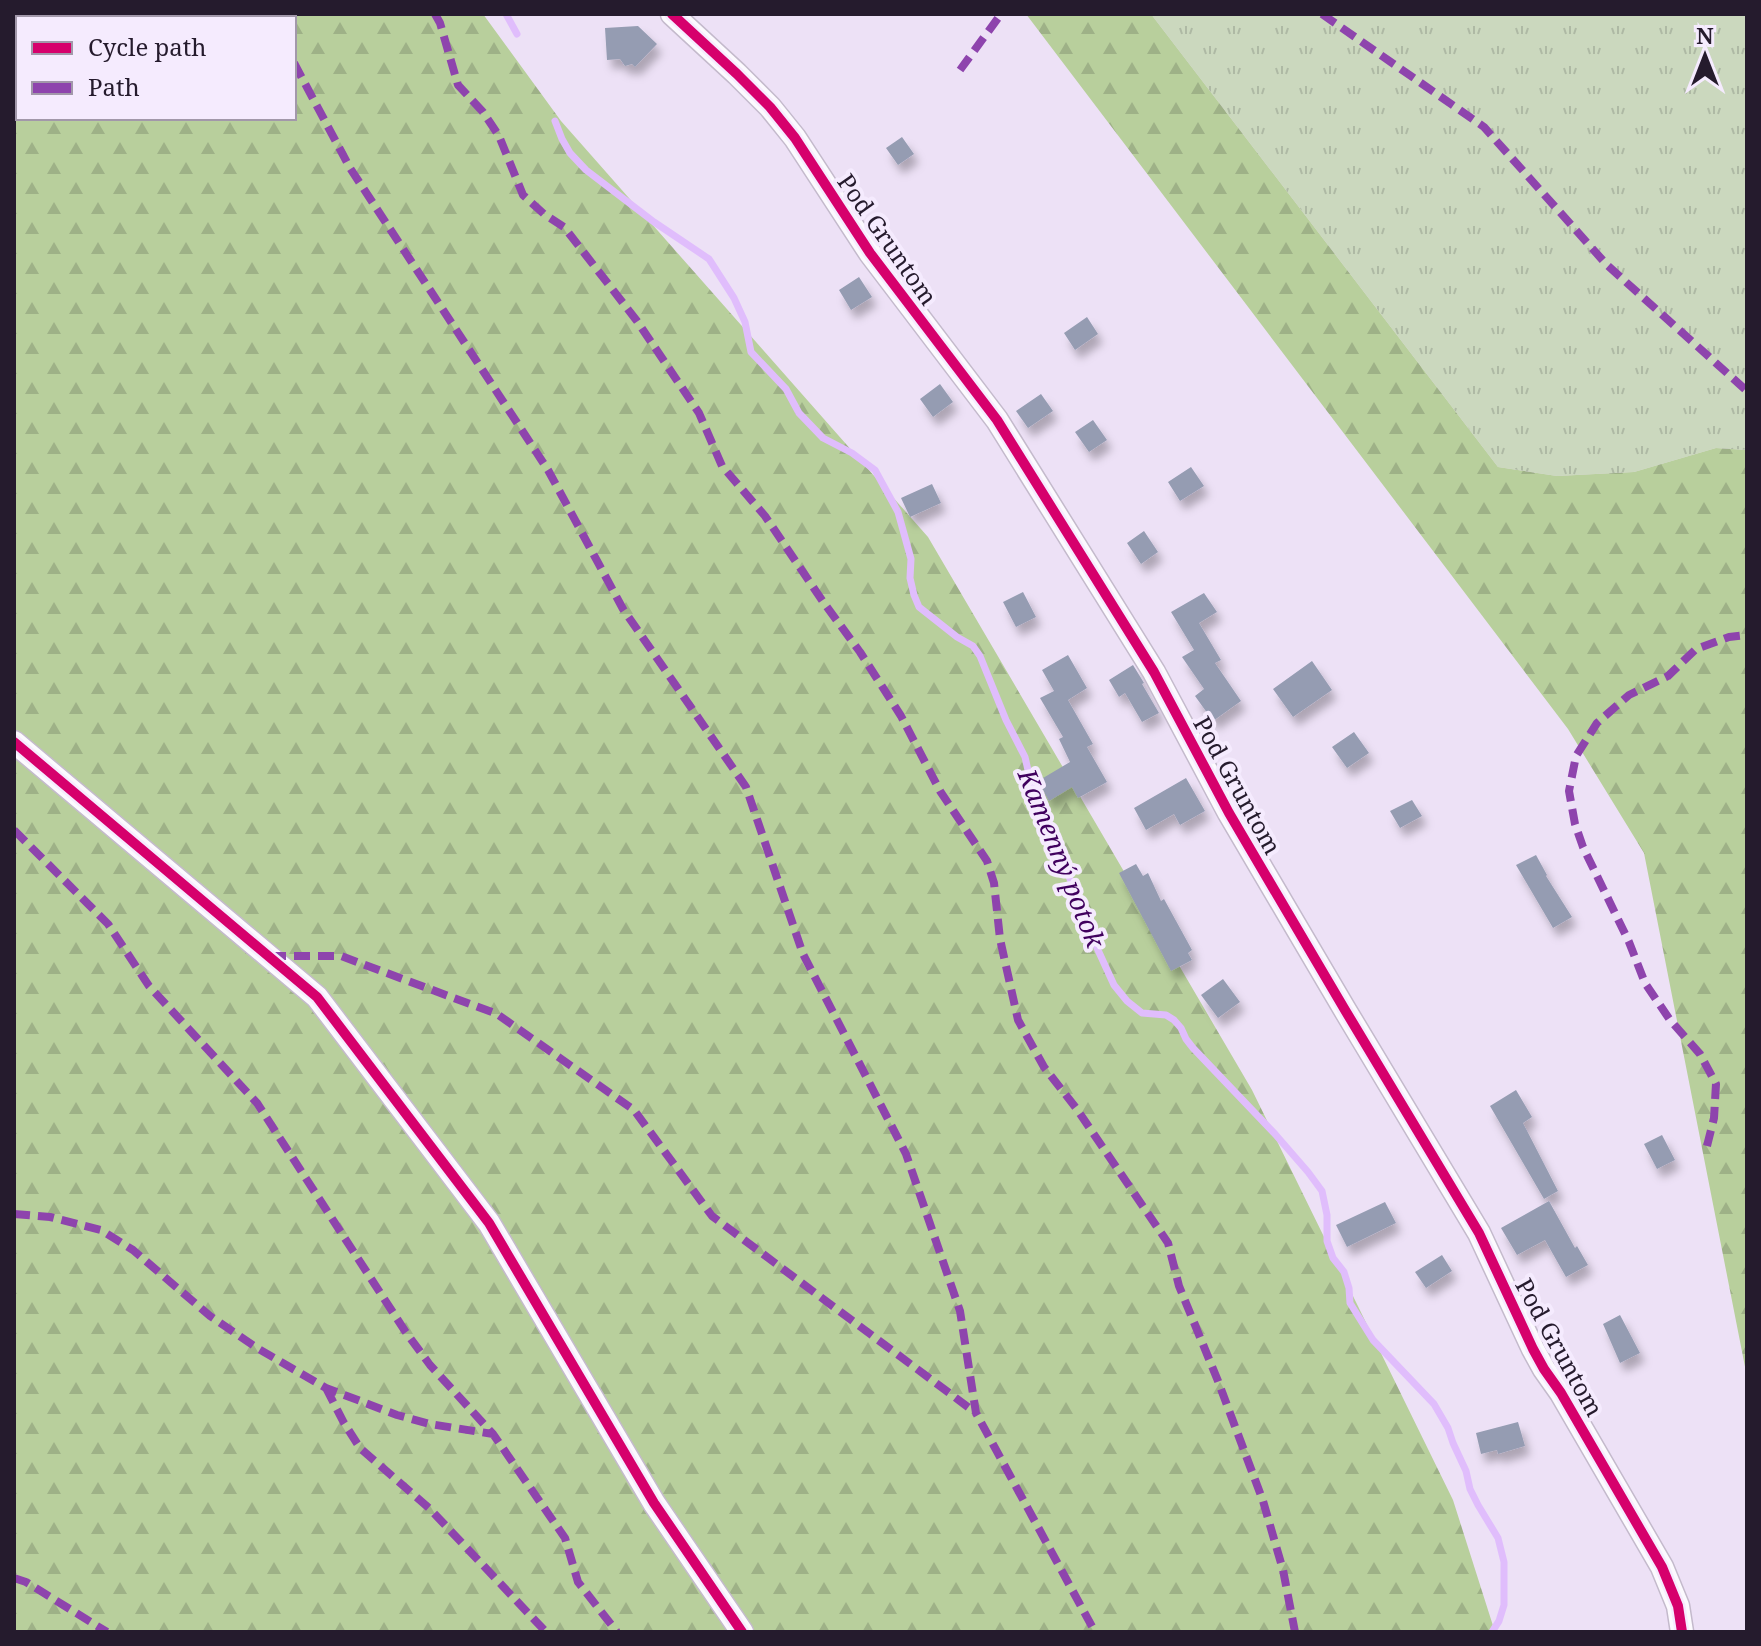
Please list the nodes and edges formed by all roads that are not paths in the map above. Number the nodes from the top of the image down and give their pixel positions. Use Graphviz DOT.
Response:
graph roads {
  1 [pos="672,14"];
  2 [pos="14,742"];
  3 [pos="742,1632"];
  4 [pos="1682,1632"];
  1 -- 4 [label="street, Pod Gruntom"];
  2 -- 3 [label="street"];
}
